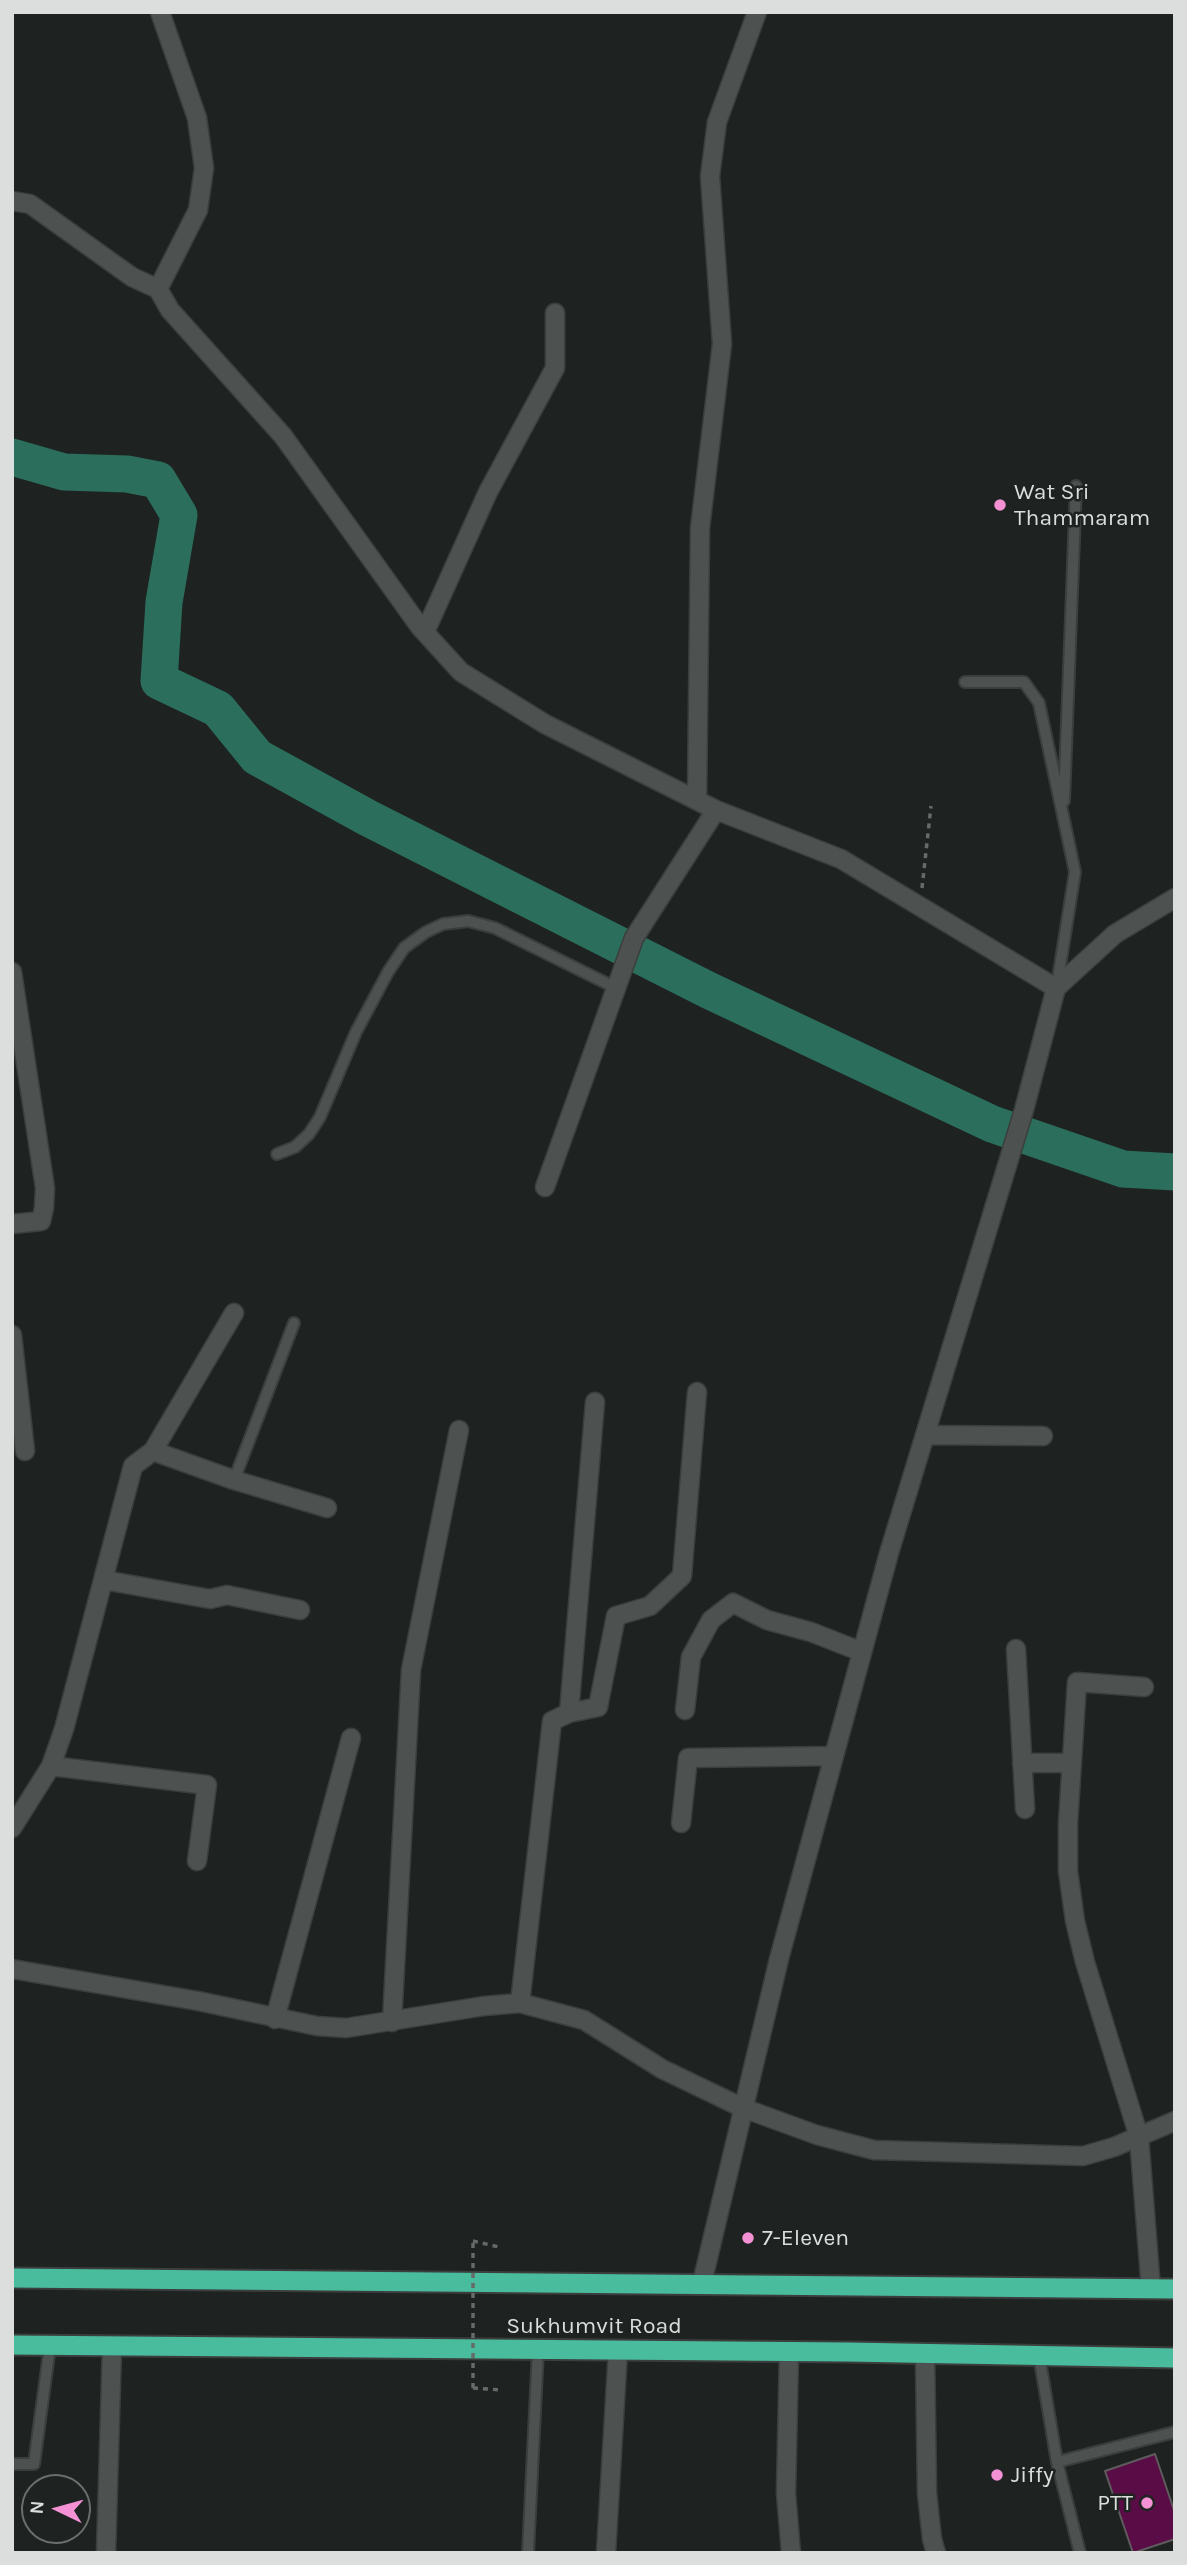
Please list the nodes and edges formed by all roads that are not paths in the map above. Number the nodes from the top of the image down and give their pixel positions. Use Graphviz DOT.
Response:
graph roads {
  1 [pos="160,12"];
  2 [pos="757,12"];
  3 [pos="12,201"];
  4 [pos="158,289"];
  5 [pos="555,313"];
  6 [pos="1076,486"];
  7 [pos="425,632"];
  8 [pos="965,682"];
  9 [pos="697,800"];
  10 [pos="716,810"];
  11 [pos="1063,816"];
  12 [pos="1175,898"];
  13 [pos="12,972"];
  14 [pos="617,988"];
  15 [pos="1056,988"];
  16 [pos="277,1154"];
  17 [pos="545,1187"];
  18 [pos="12,1224"];
  19 [pos="234,1313"];
  20 [pos="294,1323"];
  21 [pos="12,1335"];
  22 [pos="697,1392"];
  23 [pos="595,1402"];
  24 [pos="459,1430"];
  25 [pos="925,1435"];
  26 [pos="1043,1436"];
  27 [pos="25,1451"];
  28 [pos="153,1451"];
  29 [pos="234,1480"];
  30 [pos="327,1508"];
  31 [pos="104,1580"];
  32 [pos="300,1610"];
  33 [pos="1016,1649"];
  34 [pos="862,1652"];
  35 [pos="1144,1687"];
  36 [pos="685,1710"];
  37 [pos="569,1713"];
  38 [pos="351,1738"];
  39 [pos="834,1756"];
  40 [pos="1023,1763"];
  41 [pos="1072,1763"];
  42 [pos="51,1766"];
  43 [pos="1025,1809"];
  44 [pos="681,1823"];
  45 [pos="12,1828"];
  46 [pos="197,1861"];
  47 [pos="12,1969"];
  48 [pos="520,2004"];
  49 [pos="275,2018"];
  50 [pos="392,2022"];
  51 [pos="743,2108"];
  52 [pos="1175,2121"];
  53 [pos="1139,2137"];
  54 [pos="12,2278"];
  55 [pos="702,2283"];
  56 [pos="1151,2289"];
  57 [pos="1175,2289"];
  58 [pos="12,2346"];
  59 [pos="50,2346"];
  60 [pos="112,2347"];
  61 [pos="538,2350"];
  62 [pos="618,2350"];
  63 [pos="789,2352"];
  64 [pos="925,2354"];
  65 [pos="1039,2355"];
  66 [pos="1175,2358"];
  67 [pos="1175,2432"];
  68 [pos="1057,2462"];
  69 [pos="12,2464"];
  70 [pos="106,2553"];
  71 [pos="528,2553"];
  72 [pos="606,2553"];
  73 [pos="791,2553"];
  74 [pos="936,2553"];
  75 [pos="1080,2553"];
  1 -- 4 [label="street"];
  2 -- 9 [label="street"];
  3 -- 4 [label="street"];
  4 -- 7 [label="street"];
  5 -- 7 [label="street"];
  6 -- 11 [label="lane"];
  7 -- 9 [label="street"];
  8 -- 11 [label="lane"];
  9 -- 10 [label="street"];
  10 -- 14 [label="street"];
  10 -- 15 [label="street"];
  11 -- 15 [label="lane"];
  12 -- 15 [label="street"];
  13 -- 18 [label="street"];
  14 -- 16 [label="lane"];
  14 -- 17 [label="street"];
  15 -- 25 [label="street"];
  19 -- 28 [label="street"];
  20 -- 29 [label="lane"];
  21 -- 27 [label="street"];
  22 -- 37 [label="street"];
  23 -- 37 [label="street"];
  24 -- 50 [label="street"];
  25 -- 26 [label="street"];
  25 -- 34 [label="street"];
  28 -- 29 [label="street"];
  28 -- 31 [label="street"];
  29 -- 30 [label="street"];
  31 -- 32 [label="street"];
  31 -- 42 [label="street"];
  33 -- 40 [label="street"];
  34 -- 36 [label="street"];
  34 -- 39 [label="street"];
  35 -- 41 [label="street"];
  37 -- 48 [label="street"];
  38 -- 49 [label="street"];
  39 -- 44 [label="street"];
  39 -- 51 [label="street"];
  40 -- 41 [label="street"];
  40 -- 43 [label="street"];
  41 -- 53 [label="street"];
  42 -- 45 [label="street"];
  42 -- 46 [label="street"];
  47 -- 49 [label="street"];
  48 -- 50 [label="street"];
  48 -- 51 [label="street"];
  49 -- 50 [label="street"];
  51 -- 53 [label="street"];
  51 -- 55 [label="street"];
  52 -- 53 [label="street"];
  53 -- 56 [label="street"];
  54 -- 55 [label="highway, Sukhumvit Road"];
  55 -- 56 [label="highway, Sukhumvit Road"];
  56 -- 57 [label="highway, Sukhumvit Road"];
  58 -- 59 [label="highway, Sukhumvit Road"];
  59 -- 60 [label="highway, Sukhumvit Road"];
  59 -- 69 [label="lane"];
  60 -- 61 [label="highway, Sukhumvit Road"];
  60 -- 70 [label="street"];
  61 -- 62 [label="highway, Sukhumvit Road"];
  61 -- 71 [label="lane"];
  62 -- 63 [label="highway, Sukhumvit Road"];
  62 -- 72 [label="street"];
  63 -- 64 [label="highway, Sukhumvit Road"];
  63 -- 73 [label="street"];
  64 -- 65 [label="highway, Sukhumvit Road"];
  64 -- 74 [label="street"];
  65 -- 66 [label="highway, Sukhumvit Road"];
  65 -- 68 [label="lane"];
  67 -- 68 [label="lane"];
  68 -- 75 [label="lane"];
}
